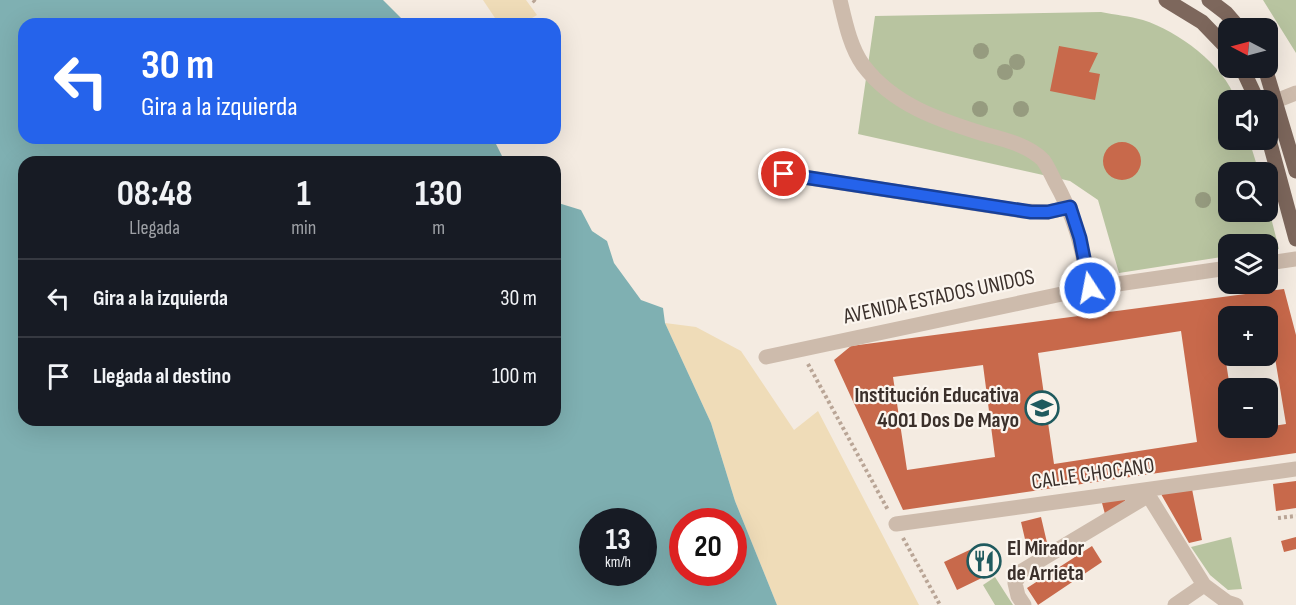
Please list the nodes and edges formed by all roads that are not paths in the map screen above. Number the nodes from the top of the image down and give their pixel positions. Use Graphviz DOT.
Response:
graph roads {
  1 [pos="840,0"];
  2 [pos="1166,0"];
  3 [pos="1209,0"];
  4 [pos="1230,18"];
  5 [pos="1218,39"];
  6 [pos="1296,93"];
  7 [pos="1278,100"];
  8 [pos="1278,120"];
  9 [pos="1272,150"];
  10 [pos="1296,171"];
  11 [pos="784,174"];
  12 [pos="1070,207"];
  13 [pos="1295,234"];
  14 [pos="1296,259"];
  15 [pos="1278,262"];
  16 [pos="1218,269"];
  17 [pos="1090,288"];
  18 [pos="766,357"];
  19 [pos="1296,469"];
  20 [pos="1147,493"];
  21 [pos="896,524"];
  22 [pos="1204,585"];
  23 [pos="1024,605"];
  24 [pos="1175,605"];
  25 [pos="1236,605"];
  1 -- 12 [label="street"];
  2 -- 5 [label="main road"];
  3 -- 4 [label="main road"];
  6 -- 7 [label="street"];
  8 -- 10 [label="main road"];
  9 -- 13 [label="main road"];
  11 -- 12 [label="street"];
  12 -- 17 [label="street"];
  14 -- 15 [label="street"];
  16 -- 17 [label="street, AVENIDA ESTADOS UNIDOS"];
  17 -- 18 [label="street, AVENIDA ESTADOS UNIDOS"];
  19 -- 20 [label="street, CALLE CHOCANO"];
  20 -- 21 [label="street, CALLE CHOCANO"];
  20 -- 22 [label="street"];
  20 -- 23 [label="street"];
  22 -- 24 [label="street"];
  22 -- 25 [label="street"];
}
